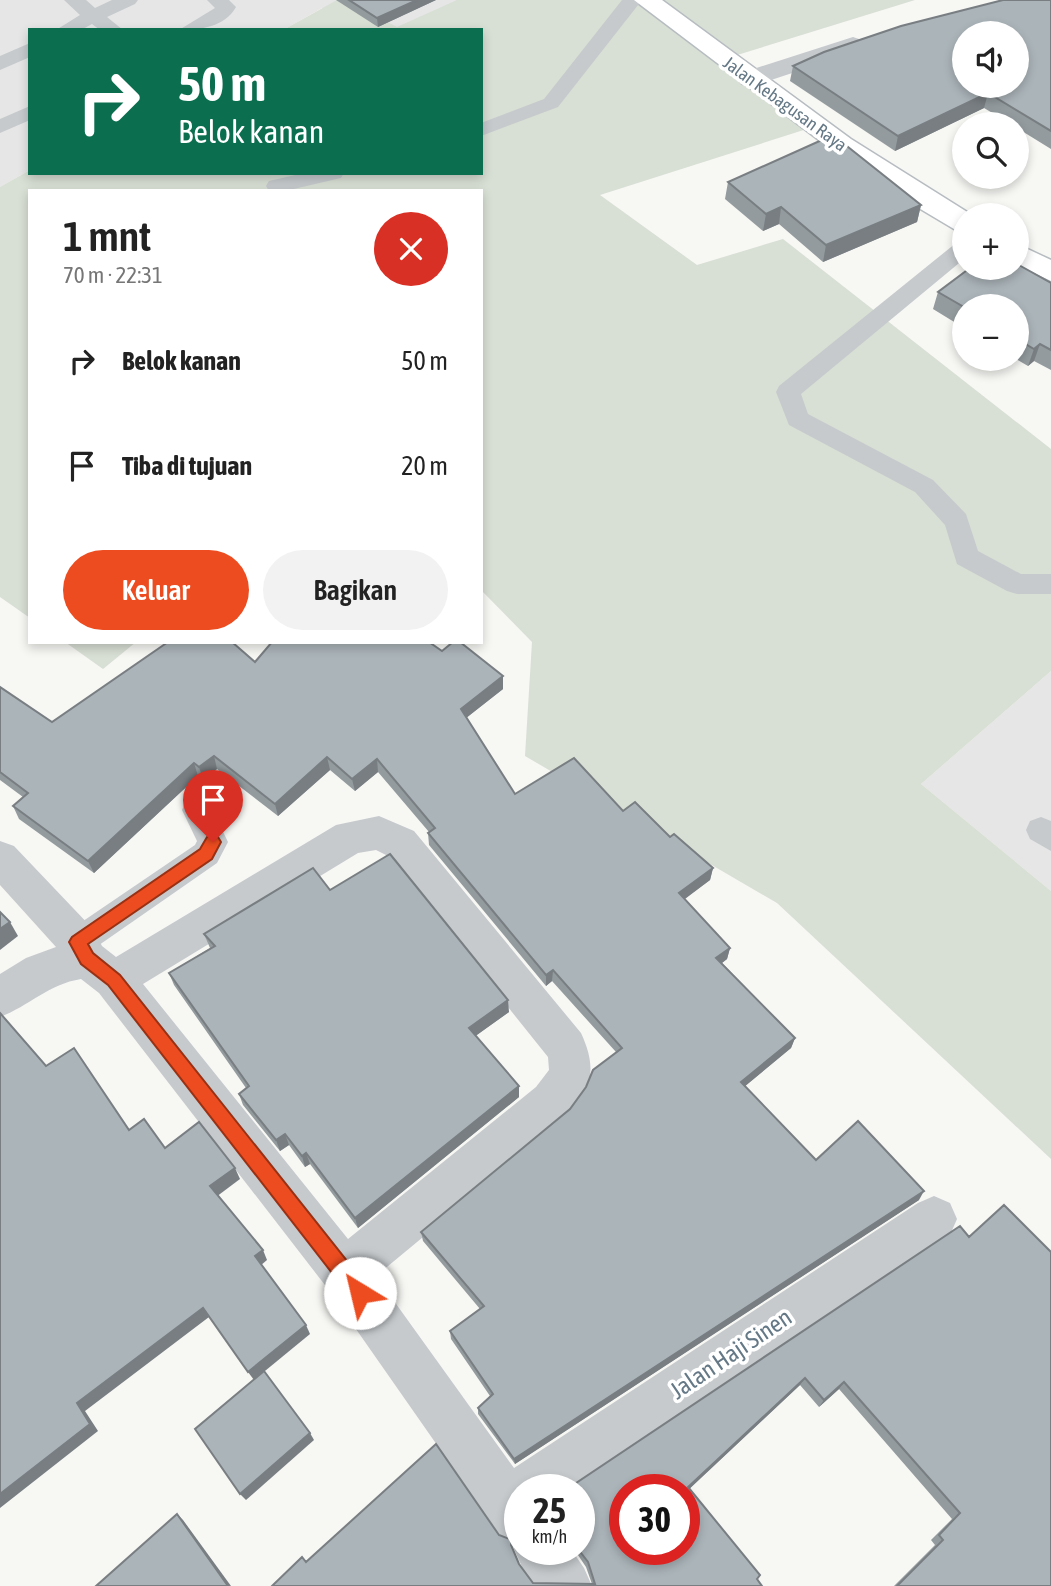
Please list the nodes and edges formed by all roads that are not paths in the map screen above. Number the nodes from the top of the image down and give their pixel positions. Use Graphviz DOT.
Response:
graph roads {
  1 [pos="74,0"];
  2 [pos="128,0"];
  3 [pos="217,0"];
  4 [pos="632,0"];
  5 [pos="646,0"];
  6 [pos="93,16"];
  7 [pos="70,28"];
  8 [pos="110,28"];
  9 [pos="192,28"];
  10 [pos="876,38"];
  11 [pos="28,50"];
  12 [pos="0,64"];
  13 [pos="750,79"];
  14 [pos="28,113"];
  15 [pos="0,127"];
  16 [pos="483,129"];
  17 [pos="324,175"];
  18 [pos="276,186"];
  19 [pos="952,216"];
  20 [pos="952,258"];
  21 [pos="1029,260"];
  22 [pos="1051,272"];
  23 [pos="1051,584"];
  24 [pos="197,810"];
  25 [pos="0,858"];
  26 [pos="93,960"];
  27 [pos="0,998"];
  28 [pos="934,1219"];
  29 [pos="345,1272"];
  30 [pos="559,1474"];
  31 [pos="504,1483"];
  32 [pos="551,1565"];
  33 [pos="566,1586"];
  1 -- 6 [label="lane"];
  2 -- 6 [label="lane"];
  3 -- 9 [label="lane"];
  4 -- 16 [label="lane"];
  5 -- 13 [label="main road, Jalan Kebagusan Raya"];
  6 -- 7 [label="lane"];
  6 -- 8 [label="lane"];
  10 -- 13 [label="street"];
  11 -- 12 [label="lane"];
  13 -- 19 [label="main road, Jalan Kebagusan Raya"];
  14 -- 15 [label="lane"];
  17 -- 18 [label="lane"];
  20 -- 23 [label="lane"];
  21 -- 22 [label="main road"];
  24 -- 26 [label="lane"];
  25 -- 26 [label="street, Jalan Haji Sinen"];
  26 -- 27 [label="street"];
  26 -- 29 [label="street, Jalan Haji Sinen"];
  26 -- 29 [label="street"];
  28 -- 30 [label="street, Jalan Haji Sinen"];
  29 -- 31 [label="street, Jalan Haji Sinen"];
  32 -- 33 [label="street"];
}
